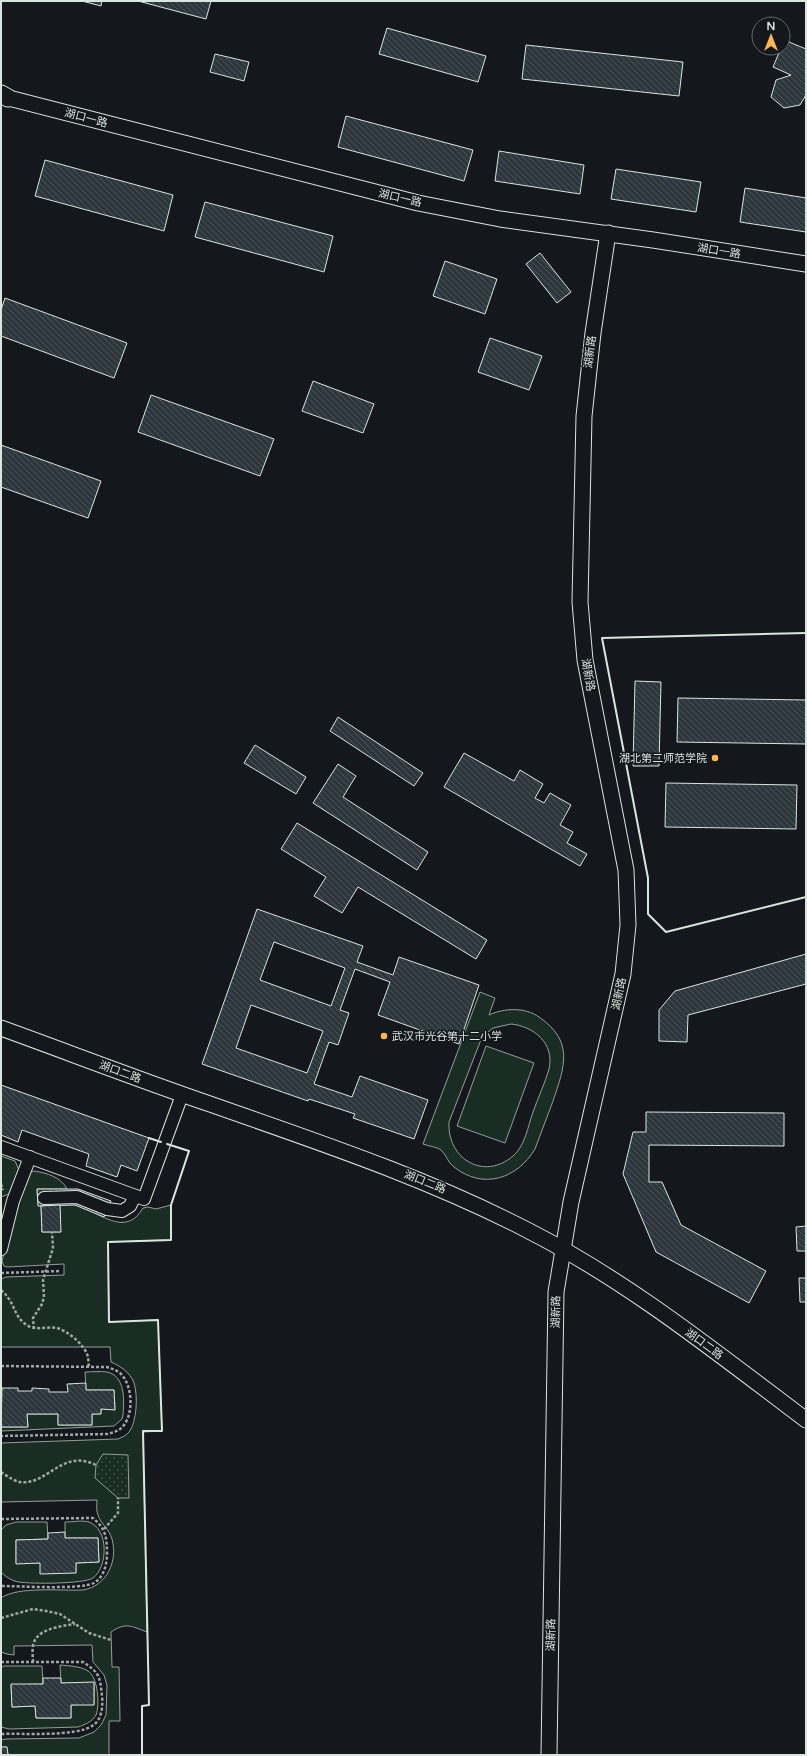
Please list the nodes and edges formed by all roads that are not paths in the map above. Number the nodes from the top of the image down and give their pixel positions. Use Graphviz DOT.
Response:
graph roads {
  1 [pos="3,97"];
  2 [pos="608,233"];
  3 [pos="806,264"];
  4 [pos="1,1028"];
  5 [pos="182,1095"];
  6 [pos="1,1147"];
  7 [pos="30,1157"];
  8 [pos="135,1196"];
  9 [pos="44,1198"];
  10 [pos="1,1249"];
  11 [pos="563,1250"];
  12 [pos="806,1420"];
  13 [pos="549,1755"];
  1 -- 2 [label="street, 湖口一路"];
  2 -- 3 [label="street, 湖口一路"];
  2 -- 11 [label="street, 湖新路"];
  4 -- 5 [label="street, 湖口二路"];
  5 -- 8 [label="street"];
  5 -- 11 [label="street, 湖口二路"];
  6 -- 7 [label="street"];
  7 -- 8 [label="street"];
  7 -- 10 [label="street"];
  8 -- 9 [label="street"];
  11 -- 12 [label="street, 湖口二路"];
  11 -- 13 [label="street, 湖新路"];
}
